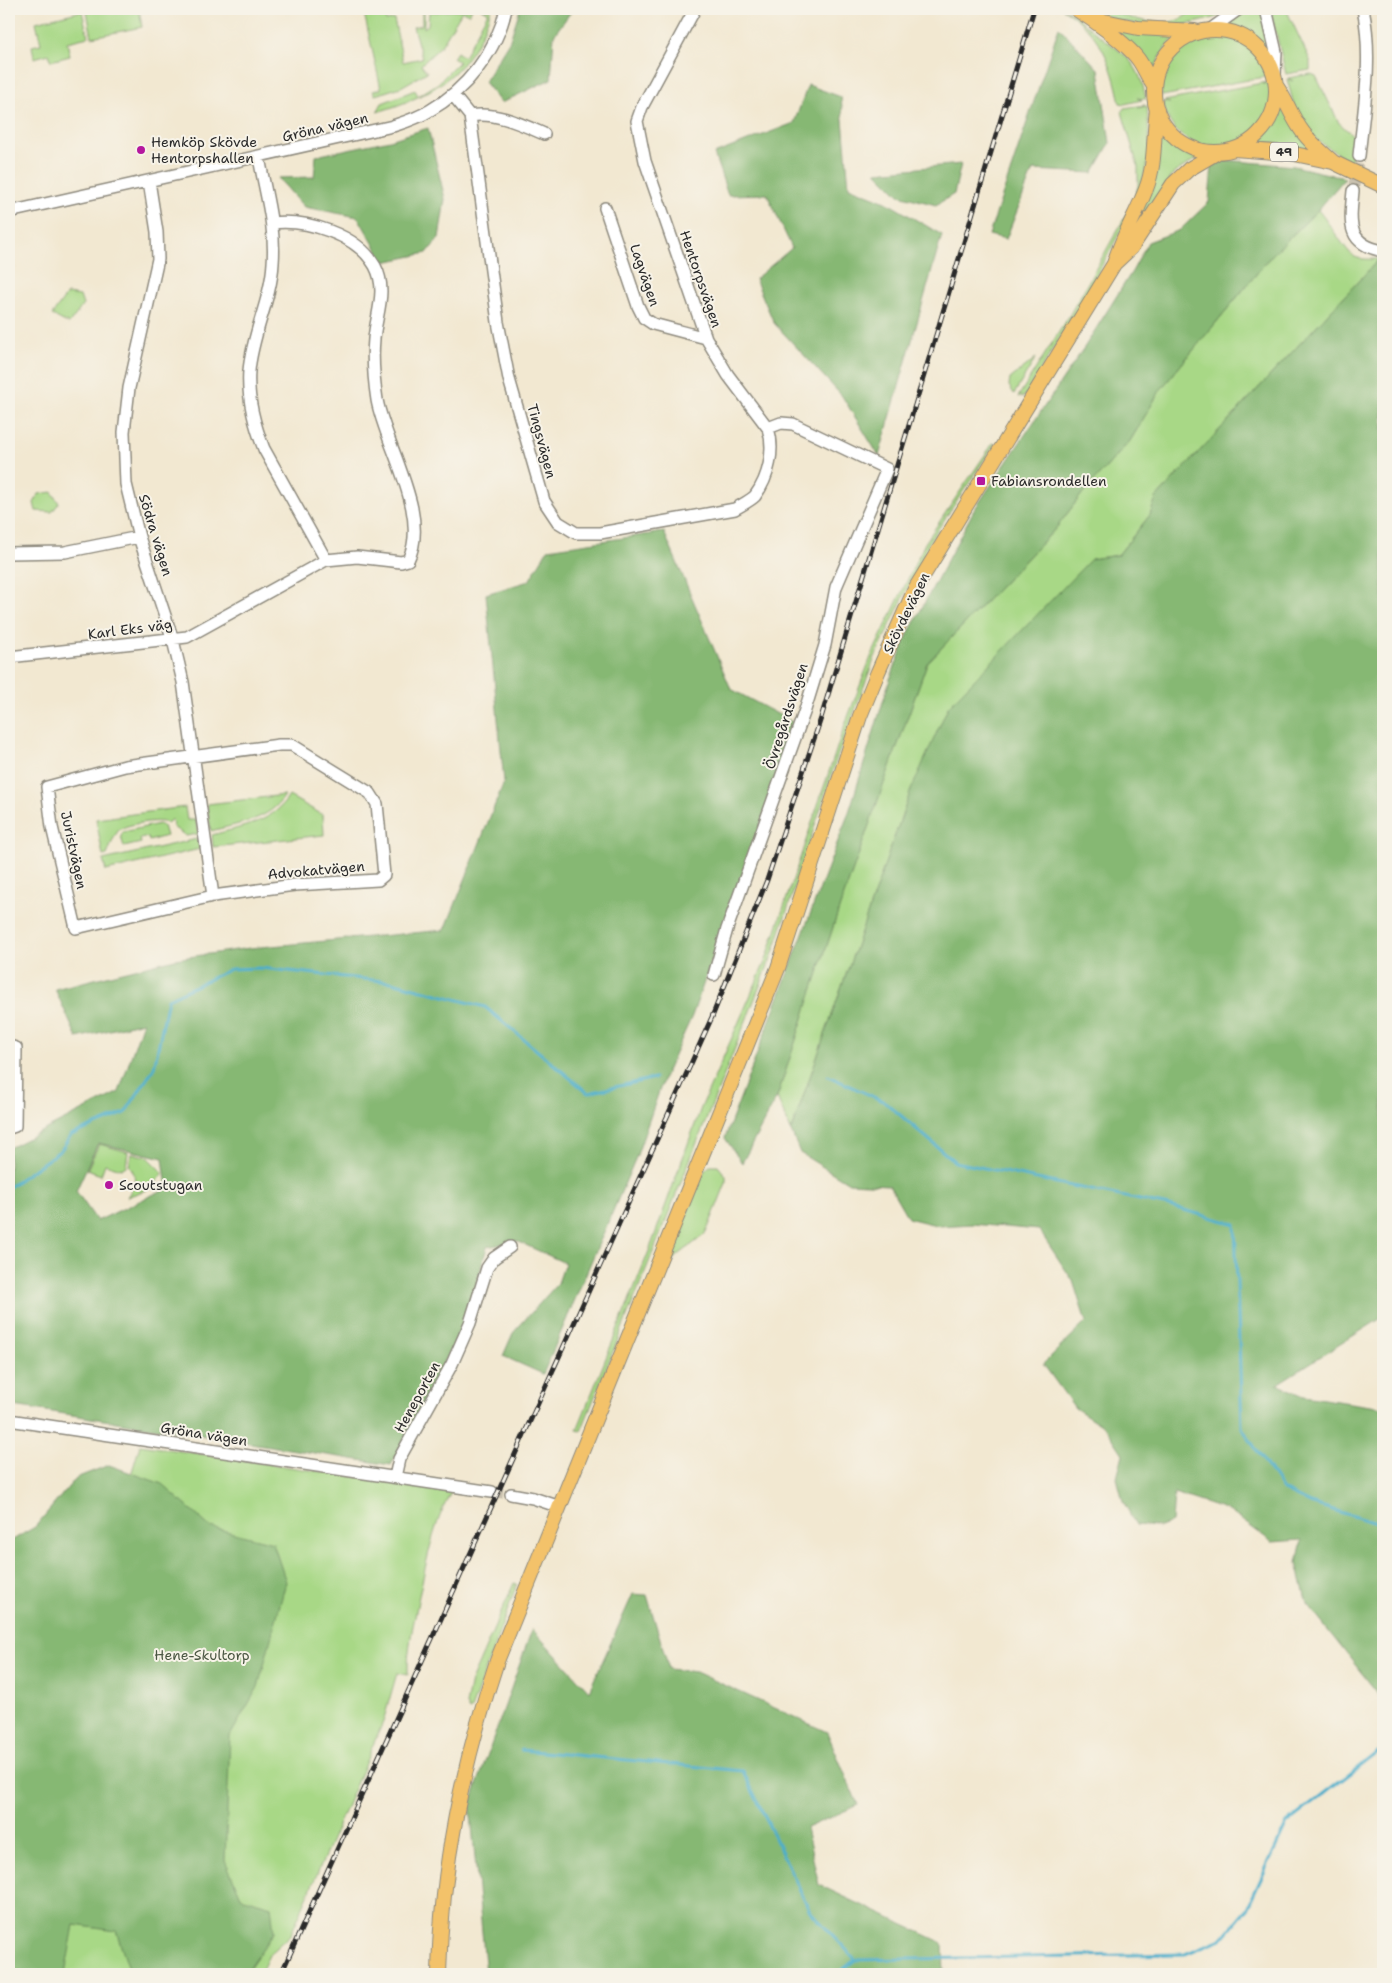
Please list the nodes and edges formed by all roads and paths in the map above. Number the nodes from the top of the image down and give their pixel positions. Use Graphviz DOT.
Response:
graph roads {
  1 [pos="506,9"];
  2 [pos="695,9"];
  3 [pos="1076,9"];
  4 [pos="1239,9"];
  5 [pos="1266,9"];
  6 [pos="1362,9"];
  7 [pos="1092,18"];
  8 [pos="1204,30"];
  9 [pos="1276,81"];
  10 [pos="1154,86"];
  11 [pos="453,95"];
  12 [pos="1157,109"];
  13 [pos="470,116"];
  14 [pos="544,134"];
  15 [pos="1233,149"];
  16 [pos="1218,152"];
  17 [pos="1359,156"];
  18 [pos="259,157"];
  19 [pos="1333,162"];
  20 [pos="149,181"];
  21 [pos="1383,186"];
  22 [pos="1353,191"];
  23 [pos="606,208"];
  24 [pos="9,212"];
  25 [pos="272,224"];
  26 [pos="1383,251"];
  27 [pos="1114,264"];
  28 [pos="706,338"];
  29 [pos="768,428"];
  30 [pos="139,538"];
  31 [pos="9,553"];
  32 [pos="326,560"];
  33 [pos="173,640"];
  34 [pos="9,657"];
  35 [pos="194,757"];
  36 [pos="213,896"];
  37 [pos="714,975"];
  38 [pos="9,1046"];
  39 [pos="9,1128"];
  40 [pos="510,1247"];
  41 [pos="9,1420"];
  42 [pos="395,1477"];
  43 [pos="492,1492"];
  44 [pos="510,1494"];
  45 [pos="560,1507"];
  46 [pos="439,1974"];
  1 -- 11 [label="street, Gröna vägen"];
  2 -- 28 [label="street, Hentorpsvägen"];
  3 -- 7 [label="main road, 49"];
  4 -- 8 [label="street"];
  5 -- 9 [label="street"];
  6 -- 17 [label="street"];
  7 -- 8 [label="main road, 49"];
  7 -- 10 [label="main road, 49"];
  8 -- 9 [label="main road, 49"];
  8 -- 10 [label="main road, 49"];
  9 -- 15 [label="main road, 49"];
  9 -- 19 [label="main road, 49"];
  10 -- 12 [label="main road, 49"];
  11 -- 13 [label="street"];
  11 -- 18 [label="street, Gröna vägen"];
  12 -- 16 [label="main road, 49"];
  12 -- 27 [label="main road"];
  13 -- 14 [label="street"];
  13 -- 29 [label="street, Tingsvägen"];
  15 -- 16 [label="main road, 49"];
  15 -- 19 [label="main road, 49"];
  16 -- 27 [label="main road"];
  18 -- 20 [label="street, Gröna vägen"];
  18 -- 25 [label="street"];
  19 -- 21 [label="main road, 49"];
  20 -- 24 [label="street, Gröna vägen"];
  20 -- 30 [label="street, Södra vägen"];
  22 -- 26 [label="street"];
  23 -- 28 [label="street, Lagvägen"];
  25 -- 32 [label="street"];
  25 -- 32 [label="street"];
  27 -- 45 [label="main road, Skövdevägen"];
  28 -- 29 [label="street, Hentorpsvägen"];
  29 -- 37 [label="street, Övregårdsvägen"];
  30 -- 31 [label="street"];
  30 -- 33 [label="street, Södra vägen"];
  32 -- 33 [label="street, Karl Eks väg"];
  33 -- 34 [label="street, Karl Eks väg"];
  33 -- 35 [label="street, Södra vägen"];
  35 -- 36 [label="street, Södra vägen"];
  35 -- 36 [label="street, Juristvägen"];
  35 -- 36 [label="street, Advokatvägen"];
  38 -- 39 [label="street"];
  40 -- 42 [label="street, Heneporten"];
  41 -- 42 [label="street, Gröna vägen"];
  42 -- 43 [label="street"];
  44 -- 45 [label="street"];
  45 -- 46 [label="main road, Skövdevägen"];
}
